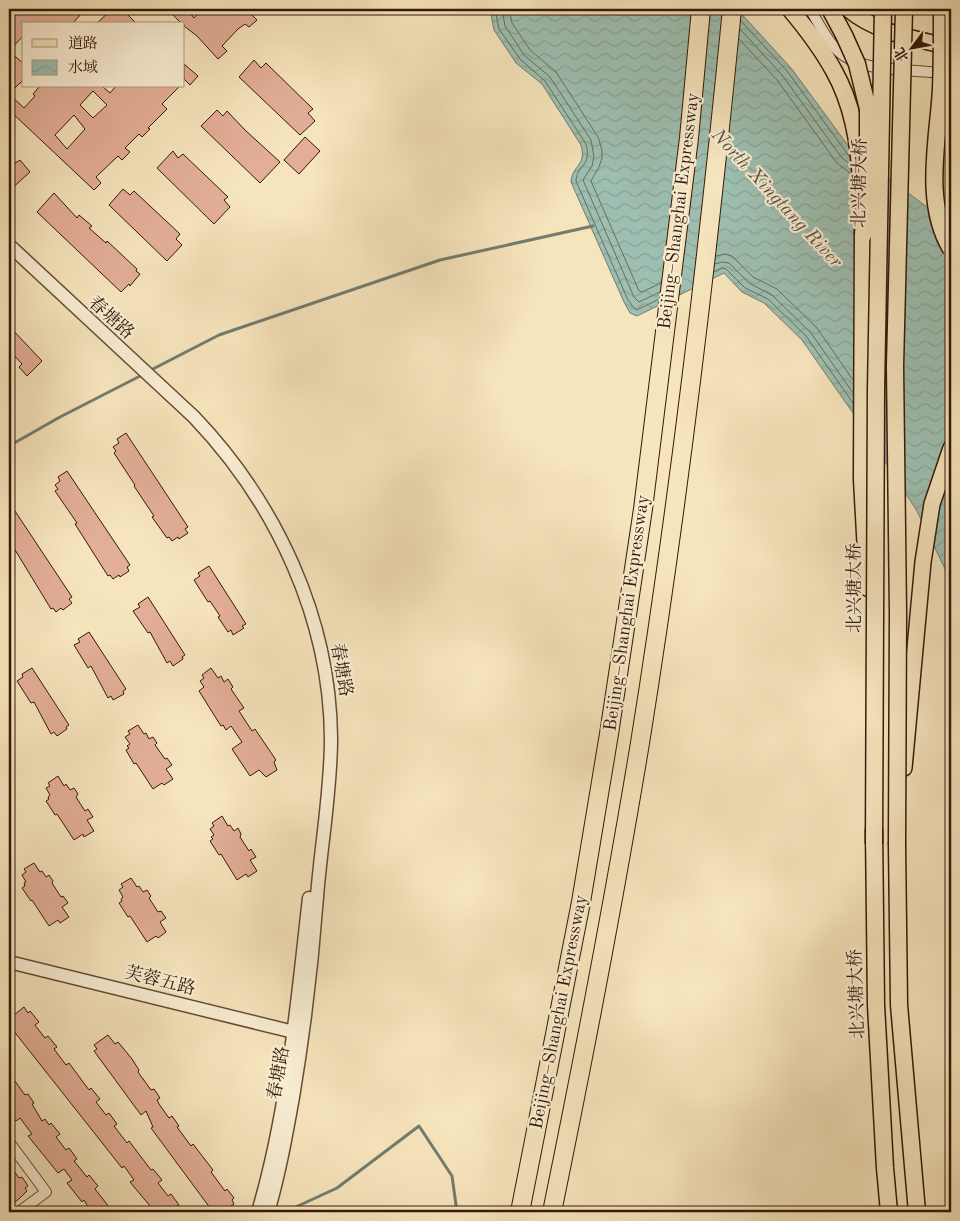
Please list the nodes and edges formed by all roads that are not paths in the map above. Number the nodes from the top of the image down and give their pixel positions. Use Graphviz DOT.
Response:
graph roads {
  1 [pos="701,9"];
  2 [pos="732,9"];
  3 [pos="790,9"];
  4 [pos="810,9"];
  5 [pos="830,9"];
  6 [pos="848,9"];
  7 [pos="883,9"];
  8 [pos="904,9"];
  9 [pos="942,9"];
  10 [pos="951,46"];
  11 [pos="951,75"];
  12 [pos="863,235"];
  13 [pos="9,245"];
  14 [pos="951,249"];
  15 [pos="9,254"];
  16 [pos="126,359"];
  17 [pos="951,448"];
  18 [pos="874,844"];
  19 [pos="897,844"];
  20 [pos="9,962"];
  21 [pos="299,1034"];
  22 [pos="9,1142"];
  23 [pos="265,1208"];
  24 [pos="19,1212"];
  25 [pos="520,1212"];
  26 [pos="552,1212"];
  27 [pos="889,1212"];
  28 [pos="918,1212"];
  1 -- 25 [label="highway, Beijing–Shanghai Expressway"];
  2 -- 26 [label="highway, Beijing–Shanghai Expressway"];
  3 -- 12 [label="highway, bridge"];
  4 -- 11 [label="street"];
  5 -- 12 [label="highway, bridge"];
  6 -- 10 [label="main road"];
  7 -- 18 [label="highway, 北兴塘大桥, bridge"];
  8 -- 19 [label="highway, bridge"];
  9 -- 14 [label="highway, bridge"];
  12 -- 18 [label="highway, bridge"];
  13 -- 16 [label="street, 春塘路"];
  15 -- 16 [label="street, 春塘路"];
  16 -- 21 [label="street, 春塘路"];
  17 -- 19 [label="main road, bridge"];
  18 -- 27 [label="highway, 北兴塘大桥"];
  19 -- 28 [label="highway"];
  20 -- 21 [label="street, 芙蓉五路"];
  21 -- 23 [label="street, 春塘路"];
  22 -- 24 [label="street"];
}
